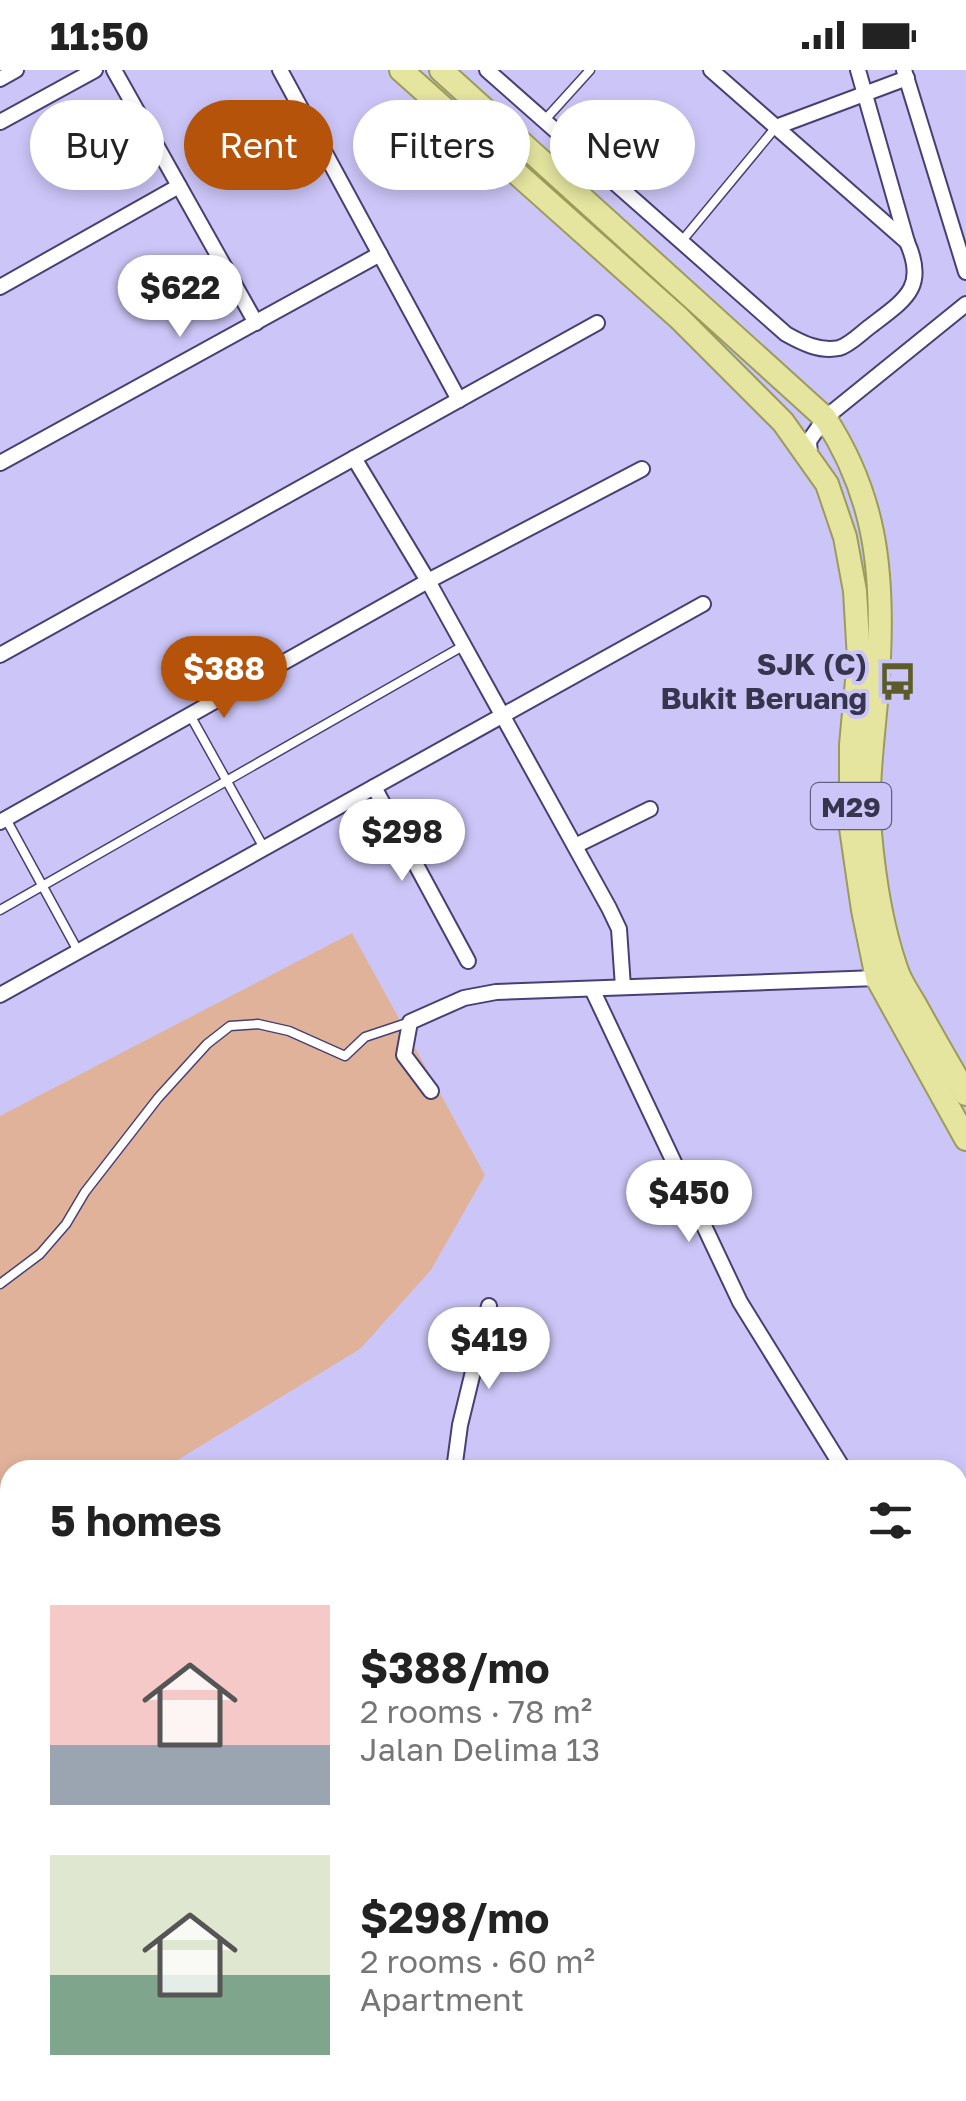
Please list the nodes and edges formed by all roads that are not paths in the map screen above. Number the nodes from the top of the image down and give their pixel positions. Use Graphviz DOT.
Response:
graph roads {
  1 [pos="16,70"];
  2 [pos="95,70"];
  3 [pos="114,70"];
  4 [pos="280,70"];
  5 [pos="402,70"];
  6 [pos="440,70"];
  7 [pos="487,70"];
  8 [pos="590,70"];
  9 [pos="711,70"];
  10 [pos="858,70"];
  11 [pos="906,74"];
  12 [pos="0,79"];
  13 [pos="864,92"];
  14 [pos="0,122"];
  15 [pos="544,122"];
  16 [pos="776,127"];
  17 [pos="179,186"];
  18 [pos="681,242"];
  19 [pos="907,242"];
  20 [pos="380,254"];
  21 [pos="966,272"];
  22 [pos="0,287"];
  23 [pos="966,304"];
  24 [pos="597,323"];
  25 [pos="256,324"];
  26 [pos="459,400"];
  27 [pos="825,418"];
  28 [pos="783,422"];
  29 [pos="810,457"];
  30 [pos="354,458"];
  31 [pos="0,462"];
  32 [pos="642,469"];
  33 [pos="428,582"];
  34 [pos="703,604"];
  35 [pos="463,646"];
  36 [pos="0,655"];
  37 [pos="190,715"];
  38 [pos="502,716"];
  39 [pos="227,781"];
  40 [pos="374,787"];
  41 [pos="650,809"];
  42 [pos="3,821"];
  43 [pos="575,846"];
  44 [pos="264,848"];
  45 [pos="42,886"];
  46 [pos="0,910"];
  47 [pos="78,952"];
  48 [pos="468,961"];
  49 [pos="877,978"];
  50 [pos="623,987"];
  51 [pos="592,989"];
  52 [pos="0,995"];
  53 [pos="410,1022"];
  54 [pos="432,1092"];
  55 [pos="966,1094"];
  56 [pos="966,1139"];
  57 [pos="0,1284"];
  58 [pos="489,1306"];
  59 [pos="455,1460"];
  60 [pos="838,1460"];
  1 -- 12 [label="street"];
  2 -- 14 [label="street"];
  3 -- 17 [label="street"];
  4 -- 20 [label="street"];
  5 -- 28 [label="main road, M29"];
  6 -- 27 [label="main road, M29"];
  7 -- 15 [label="street"];
  8 -- 15 [label="lane"];
  9 -- 16 [label="street"];
  10 -- 13 [label="street"];
  11 -- 13 [label="street"];
  11 -- 21 [label="street"];
  13 -- 16 [label="street"];
  13 -- 19 [label="street"];
  15 -- 18 [label="street"];
  16 -- 18 [label="lane"];
  16 -- 19 [label="street"];
  17 -- 22 [label="street"];
  17 -- 25 [label="street"];
  18 -- 19 [label="street"];
  20 -- 25 [label="street"];
  20 -- 26 [label="street"];
  23 -- 27 [label="street"];
  24 -- 26 [label="street"];
  25 -- 31 [label="street"];
  26 -- 30 [label="street"];
  27 -- 28 [label="street"];
  27 -- 29 [label="street"];
  27 -- 55 [label="main road, M29"];
  28 -- 29 [label="main road, M29"];
  29 -- 49 [label="main road, M29"];
  30 -- 33 [label="street"];
  30 -- 36 [label="street"];
  32 -- 33 [label="street"];
  33 -- 35 [label="street"];
  33 -- 37 [label="street"];
  34 -- 38 [label="street"];
  35 -- 38 [label="street"];
  35 -- 39 [label="lane"];
  37 -- 39 [label="lane"];
  37 -- 42 [label="street"];
  38 -- 40 [label="street"];
  38 -- 43 [label="street"];
  39 -- 44 [label="lane"];
  39 -- 45 [label="lane"];
  40 -- 44 [label="street"];
  40 -- 48 [label="street"];
  41 -- 43 [label="street"];
  42 -- 45 [label="lane"];
  43 -- 50 [label="street"];
  44 -- 47 [label="street"];
  45 -- 46 [label="lane"];
  45 -- 47 [label="lane"];
  47 -- 52 [label="street"];
  49 -- 50 [label="street"];
  49 -- 56 [label="main road, M29"];
  50 -- 51 [label="street"];
  51 -- 53 [label="street"];
  51 -- 60 [label="street"];
  53 -- 54 [label="street"];
  53 -- 57 [label="lane"];
  58 -- 59 [label="street"];
}
